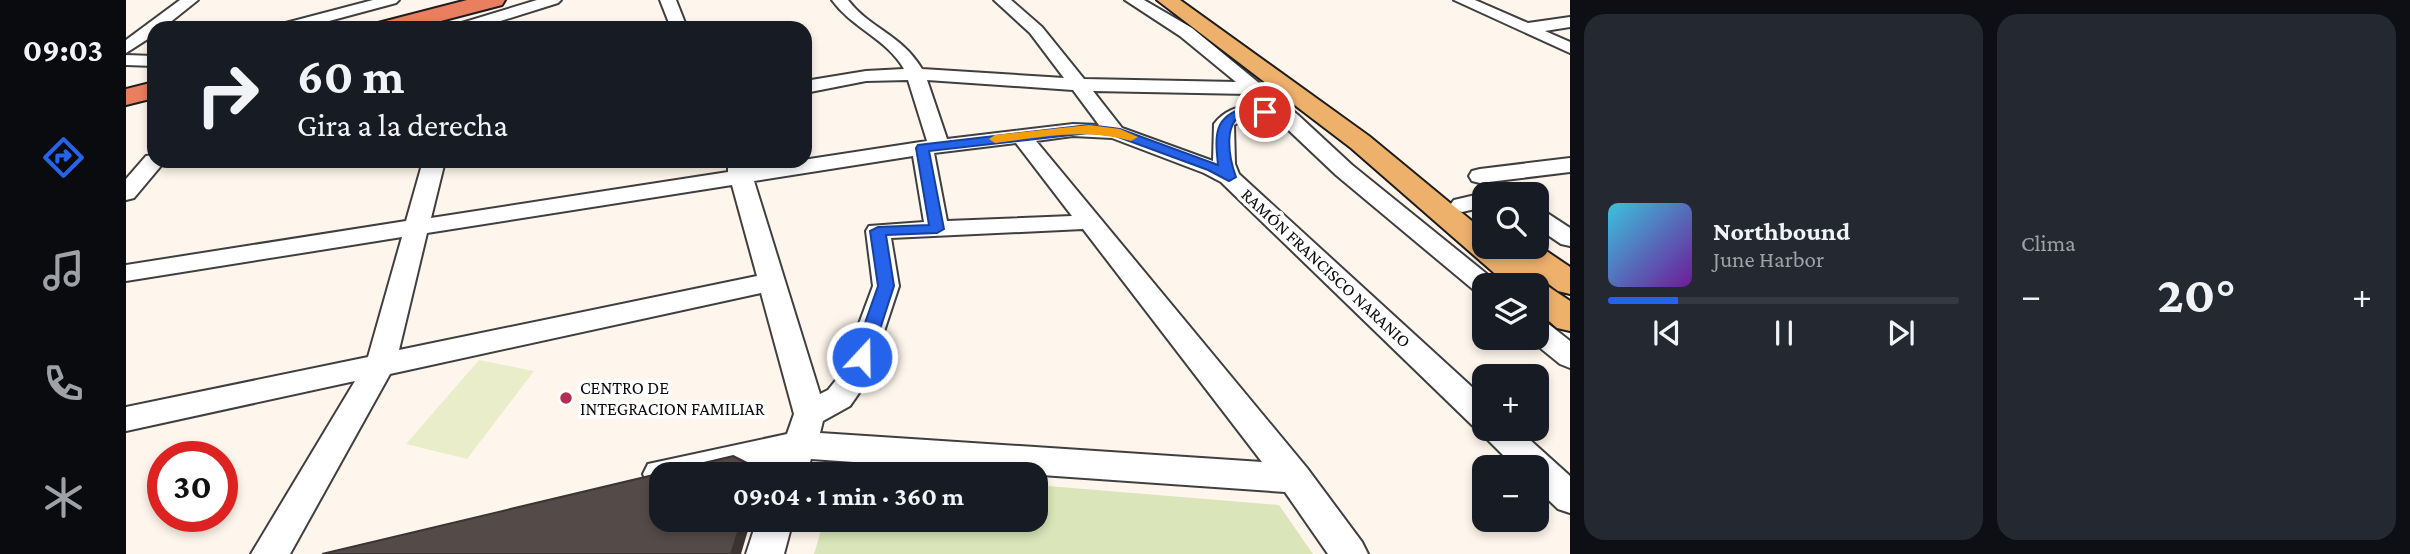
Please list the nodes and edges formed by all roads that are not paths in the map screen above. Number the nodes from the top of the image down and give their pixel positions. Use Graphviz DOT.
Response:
graph roads {
  1 [pos="190,0"];
  2 [pos="391,0"];
  3 [pos="494,0"];
  4 [pos="553,0"];
  5 [pos="668,0"];
  6 [pos="822,0"];
  7 [pos="1002,0"];
  8 [pos="1133,0"];
  9 [pos="1167,0"];
  10 [pos="1180,0"];
  11 [pos="1462,0"];
  12 [pos="470,1"];
  13 [pos="844,6"];
  14 [pos="162,21"];
  15 [pos="311,21"];
  16 [pos="408,21"];
  17 [pos="413,21"];
  18 [pos="484,21"];
  19 [pos="676,21"];
  20 [pos="1570,22"];
  21 [pos="1549,25"];
  22 [pos="1527,28"];
  23 [pos="147,32"];
  24 [pos="1570,45"];
  25 [pos="126,48"];
  26 [pos="126,60"];
  27 [pos="147,61"];
  28 [pos="812,72"];
  29 [pos="916,74"];
  30 [pos="866,76"];
  31 [pos="1079,85"];
  32 [pos="812,86"];
  33 [pos="1254,88"];
  34 [pos="147,92"];
  35 [pos="126,97"];
  36 [pos="1291,119"];
  37 [pos="1115,132"];
  38 [pos="1021,135"];
  39 [pos="931,147"];
  40 [pos="812,161"];
  41 [pos="1570,165"];
  42 [pos="147,168"];
  43 [pos="432,168"];
  44 [pos="739,169"];
  45 [pos="1229,177"];
  46 [pos="1488,182"];
  47 [pos="126,193"];
  48 [pos="1472,201"];
  49 [pos="1089,222"];
  50 [pos="1549,225"];
  51 [pos="415,228"];
  52 [pos="937,229"];
  53 [pos="1570,239"];
  54 [pos="1533,259"];
  55 [pos="126,273"];
  56 [pos="1514,273"];
  57 [pos="1472,275"];
  58 [pos="771,282"];
  59 [pos="1561,284"];
  60 [pos="1570,319"];
  61 [pos="1549,340"];
  62 [pos="1570,357"];
  63 [pos="381,364"];
  64 [pos="1472,406"];
  65 [pos="126,419"];
  66 [pos="1510,441"];
  67 [pos="800,444"];
  68 [pos="1295,478"];
  69 [pos="636,481"];
  70 [pos="1570,498"];
  71 [pos="771,532"];
  72 [pos="270,554"];
  73 [pos="765,554"];
  74 [pos="1349,554"];
  1 -- 14 [label="street"];
  2 -- 15 [label="street"];
  3 -- 17 [label="highway"];
  4 -- 18 [label="street"];
  5 -- 19 [label="street"];
  6 -- 13 [label="street"];
  7 -- 31 [label="street"];
  8 -- 33 [label="street"];
  9 -- 56 [label="main road"];
  10 -- 48 [label="main road"];
  11 -- 22 [label="street"];
  12 -- 16 [label="highway"];
  13 -- 29 [label="street"];
  20 -- 21 [label="street"];
  21 -- 22 [label="street"];
  21 -- 24 [label="street"];
  22 -- 24 [label="street"];
  23 -- 25 [label="street"];
  26 -- 27 [label="street"];
  28 -- 30 [label="street"];
  29 -- 30 [label="street"];
  29 -- 31 [label="street"];
  29 -- 39 [label="street"];
  30 -- 32 [label="street"];
  31 -- 33 [label="street"];
  31 -- 37 [label="street"];
  33 -- 36 [label="street"];
  34 -- 35 [label="highway"];
  36 -- 45 [label="street, RAMÓN FRANCISCO NARANIO"];
  36 -- 57 [label="street"];
  37 -- 38 [label="street"];
  37 -- 45 [label="street"];
  38 -- 39 [label="street"];
  38 -- 49 [label="street"];
  39 -- 40 [label="street"];
  39 -- 52 [label="street"];
  41 -- 46 [label="street"];
  42 -- 47 [label="street"];
  43 -- 51 [label="street"];
  44 -- 51 [label="street"];
  44 -- 58 [label="street"];
  45 -- 64 [label="street, RAMÓN FRANCISCO NARANIO"];
  49 -- 52 [label="street"];
  49 -- 68 [label="street"];
  50 -- 53 [label="street"];
  51 -- 55 [label="street"];
  51 -- 63 [label="street"];
  52 -- 67 [label="street"];
  54 -- 59 [label="main road"];
  58 -- 63 [label="street"];
  58 -- 67 [label="street"];
  59 -- 60 [label="main road"];
  61 -- 62 [label="street"];
  63 -- 65 [label="street"];
  63 -- 72 [label="street"];
  66 -- 70 [label="street"];
  67 -- 68 [label="street"];
  67 -- 69 [label="street"];
  68 -- 74 [label="street"];
  71 -- 73 [label="street"];
}
